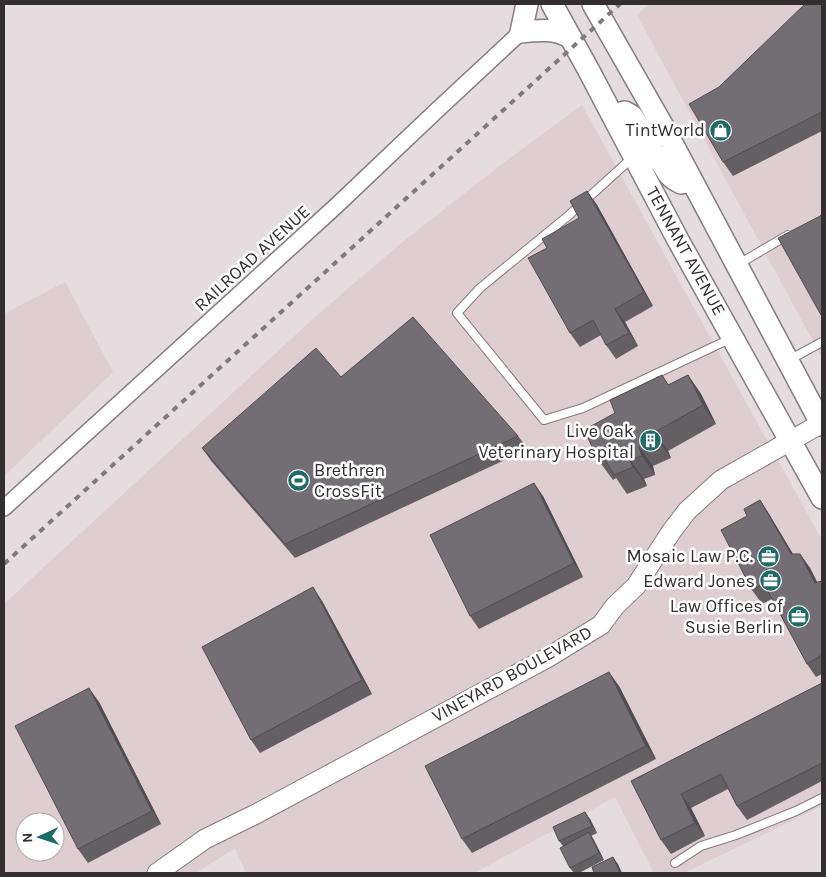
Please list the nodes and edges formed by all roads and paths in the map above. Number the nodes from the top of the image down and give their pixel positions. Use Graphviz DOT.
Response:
graph roads {
  1 [pos="528,4"];
  2 [pos="552,4"];
  3 [pos="593,4"];
  4 [pos="522,32"];
  5 [pos="571,38"];
  6 [pos="612,115"];
  7 [pos="665,130"];
  8 [pos="634,156"];
  9 [pos="692,180"];
  10 [pos="797,230"];
  11 [pos="737,265"];
  12 [pos="734,338"];
  13 [pos="822,342"];
  14 [pos="789,360"];
  15 [pos="822,424"];
  16 [pos="792,441"];
  17 [pos="822,498"];
  18 [pos="4,508"];
  19 [pos="822,798"];
  20 [pos="675,863"];
  21 [pos="157,873"];
  1 -- 4 [label="main road"];
  2 -- 5 [label="main road, TENNANT AVENUE"];
  3 -- 7 [label="main road"];
  4 -- 5 [label="main road"];
  4 -- 18 [label="street, RAILROAD AVENUE"];
  5 -- 6 [label="main road, TENNANT AVENUE"];
  6 -- 7 [label="main road"];
  6 -- 8 [label="main road, TENNANT AVENUE"];
  7 -- 9 [label="main road"];
  8 -- 9 [label="main road"];
  8 -- 12 [label="main road, TENNANT AVENUE"];
  8 -- 12 [label="lane"];
  9 -- 11 [label="main road"];
  10 -- 11 [label="lane"];
  11 -- 14 [label="main road"];
  12 -- 16 [label="main road, TENNANT AVENUE"];
  13 -- 14 [label="lane"];
  14 -- 15 [label="main road"];
  15 -- 16 [label="street, VINEYARD BOULEVARD"];
  16 -- 17 [label="main road, TENNANT AVENUE"];
  16 -- 21 [label="street, VINEYARD BOULEVARD"];
  19 -- 20 [label="lane"];
}
